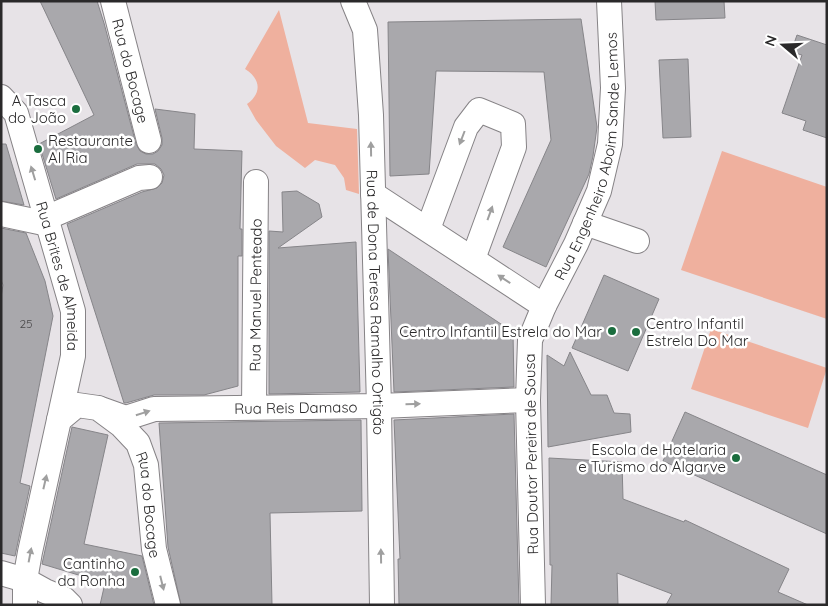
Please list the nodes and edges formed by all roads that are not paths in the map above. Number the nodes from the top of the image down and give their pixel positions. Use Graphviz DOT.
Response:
graph roads {
  1 [pos="112,1"];
  2 [pos="608,1"];
  3 [pos="361,2"];
  4 [pos="1,97"];
  5 [pos="150,141"];
  6 [pos="150,177"];
  7 [pos="256,182"];
  8 [pos="373,194"];
  9 [pos="1,214"];
  10 [pos="47,221"];
  11 [pos="585,223"];
  12 [pos="428,229"];
  13 [pos="637,241"];
  14 [pos="473,259"];
  15 [pos="544,306"];
  16 [pos="528,400"];
  17 [pos="380,406"];
  18 [pos="254,407"];
  19 [pos="98,408"];
  20 [pos="59,420"];
  21 [pos="1,573"];
  22 [pos="25,580"];
  23 [pos="39,599"];
  24 [pos="26,605"];
  25 [pos="70,605"];
  26 [pos="168,605"];
  27 [pos="382,605"];
  28 [pos="533,605"];
  1 -- 5 [label="street, Rua do Bocage"];
  2 -- 11 [label="street, Rua Engenheiro Aboim Sande Lemos"];
  8 -- 3 [label="street, Rua de Dona Teresa Ramalho Ortigão, one-way"];
  10 -- 4 [label="street, Rua Brites de Almeida, one-way"];
  6 -- 10 [label="street"];
  7 -- 18 [label="street, Rua Manuel Penteado"];
  8 -- 12 [label="street"];
  8 -- 17 [label="street, Rua de Dona Teresa Ramalho Ortigão"];
  9 -- 10 [label="street"];
  10 -- 20 [label="street, Rua Brites de Almeida"];
  11 -- 13 [label="street"];
  11 -- 15 [label="street, Rua Engenheiro Aboim Sande Lemos"];
  12 -- 14 [label="street"];
  14 -- 12 [label="street, one-way"];
  15 -- 14 [label="street, one-way"];
  15 -- 16 [label="street, Rua Doutor Pereira de Sousa"];
  17 -- 16 [label="street, Rua Reis Damaso, one-way"];
  16 -- 28 [label="street, Rua Doutor Pereira de Sousa"];
  17 -- 18 [label="street, Rua Reis Damaso"];
  27 -- 17 [label="street, Rua de Dona Teresa Ramalho Ortigão, one-way"];
  19 -- 18 [label="street, Rua Reis Damaso, one-way"];
  19 -- 20 [label="street"];
  19 -- 26 [label="street, Rua do Bocage, one-way"];
  22 -- 20 [label="street, Rua Brites de Almeida, one-way"];
  21 -- 22 [label="street"];
  22 -- 23 [label="street"];
  22 -- 24 [label="street, Rua Brites de Almeida"];
  23 -- 25 [label="street"];
}
